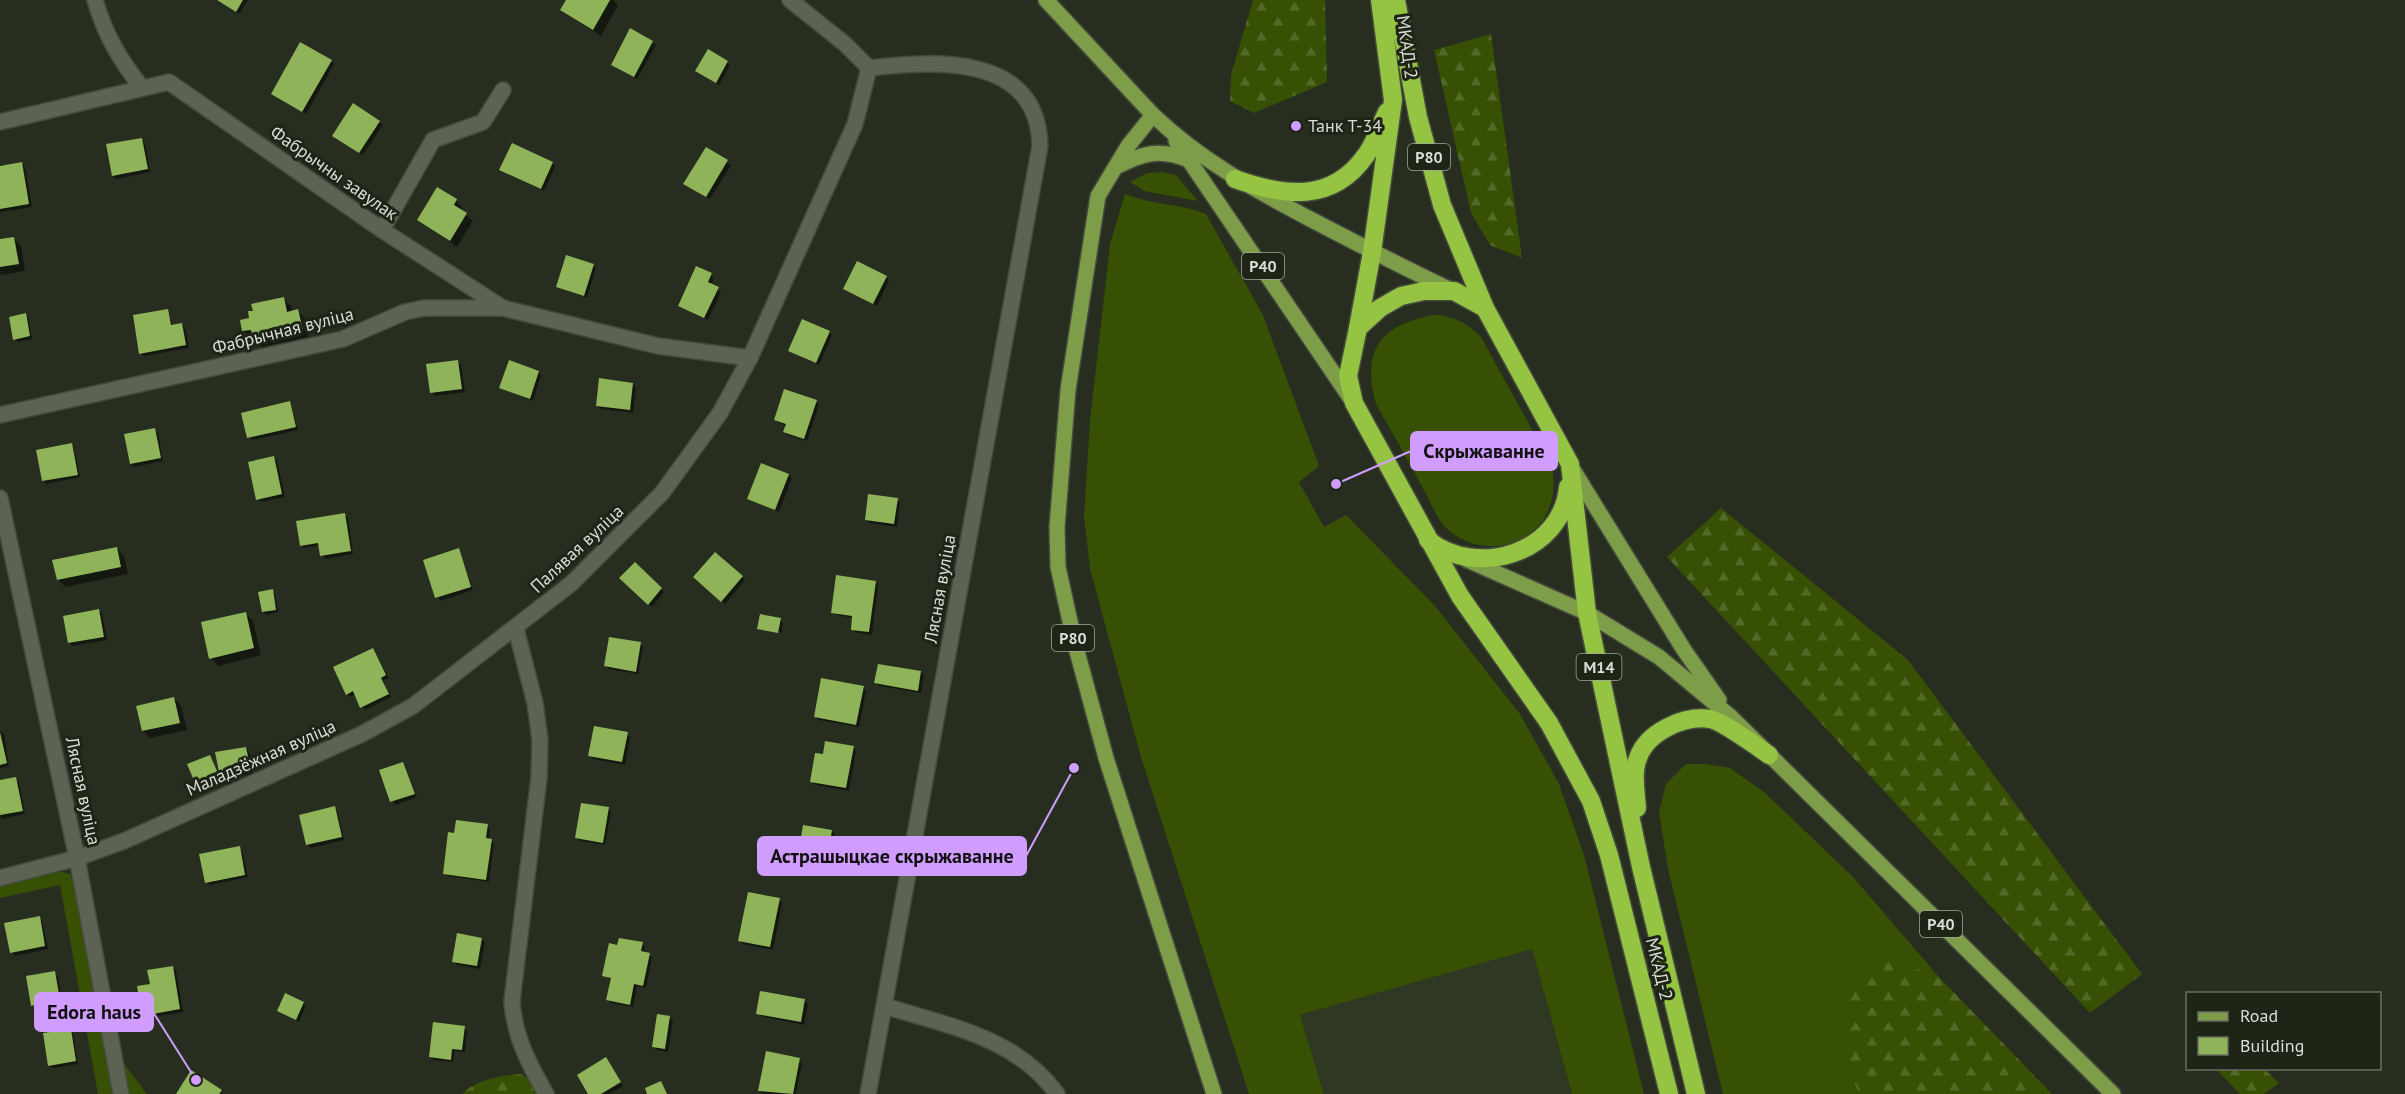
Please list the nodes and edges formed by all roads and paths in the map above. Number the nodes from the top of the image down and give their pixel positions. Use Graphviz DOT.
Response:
graph roads {
  1 [pos="95,0"];
  2 [pos="790,0"];
  3 [pos="1046,0"];
  4 [pos="1380,0"];
  5 [pos="1396,0"];
  6 [pos="869,68"];
  7 [pos="142,88"];
  8 [pos="503,90"];
  9 [pos="1393,100"];
  10 [pos="1153,115"];
  11 [pos="0,122"];
  12 [pos="1169,131"];
  13 [pos="1190,160"];
  14 [pos="1113,169"];
  15 [pos="1235,179"];
  16 [pos="382,230"];
  17 [pos="1372,252"];
  18 [pos="1454,291"];
  19 [pos="503,308"];
  20 [pos="1485,308"];
  21 [pos="1358,328"];
  22 [pos="750,358"];
  23 [pos="1354,403"];
  24 [pos="0,415"];
  25 [pos="1570,464"];
  26 [pos="0,498"];
  27 [pos="1425,537"];
  28 [pos="1454,555"];
  29 [pos="1587,613"];
  30 [pos="516,628"];
  31 [pos="1731,717"];
  32 [pos="1769,755"];
  33 [pos="77,858"];
  34 [pos="1641,867"];
  35 [pos="0,878"];
  36 [pos="885,1006"];
  37 [pos="121,1094"];
  38 [pos="546,1094"];
  39 [pos="868,1094"];
  40 [pos="1057,1094"];
  41 [pos="1214,1094"];
  42 [pos="1669,1094"];
  43 [pos="1696,1094"];
  44 [pos="2113,1094"];
  1 -- 7 [label="street"];
  2 -- 6 [label="street"];
  3 -- 10 [label="main road, Р40"];
  4 -- 9 [label="highway, МКАД-2 / Р80"];
  5 -- 20 [label="highway, Р80"];
  6 -- 22 [label="street, Палявая вуліца"];
  6 -- 36 [label="street, Лясная вуліца"];
  7 -- 11 [label="street, Фабрычны завулак"];
  7 -- 16 [label="street, Фабрычны завулак"];
  8 -- 16 [label="street"];
  9 -- 15 [label="highway"];
  9 -- 17 [label="highway, Р80"];
  10 -- 12 [label="main road, Р40"];
  10 -- 14 [label="main road, Р80"];
  12 -- 13 [label="main road, Р40"];
  12 -- 15 [label="main road, Р40"];
  13 -- 14 [label="main road"];
  13 -- 23 [label="main road, Р40"];
  14 -- 41 [label="main road, Р80"];
  15 -- 17 [label="main road, Р40"];
  16 -- 19 [label="street, Фабрычны завулак"];
  17 -- 18 [label="main road, Р40"];
  17 -- 21 [label="highway, Р80"];
  18 -- 20 [label="highway"];
  18 -- 21 [label="highway"];
  19 -- 22 [label="street, Фабрычная вуліца"];
  19 -- 24 [label="street, Фабрычная вуліца"];
  20 -- 25 [label="highway, М14"];
  21 -- 23 [label="highway, МКАД-2"];
  22 -- 30 [label="street, Палявая вуліца"];
  23 -- 27 [label="highway, МКАД-2"];
  25 -- 28 [label="highway"];
  25 -- 29 [label="highway, М14"];
  25 -- 31 [label="main road, Р40"];
  26 -- 33 [label="street, Лясная вуліца"];
  27 -- 28 [label="highway"];
  27 -- 42 [label="highway, МКАД-2"];
  28 -- 29 [label="main road, Р40"];
  29 -- 31 [label="main road, Р40"];
  29 -- 34 [label="highway, М14"];
  30 -- 33 [label="street, Маладзёжная вуліца"];
  30 -- 38 [label="street"];
  31 -- 32 [label="main road, Р40"];
  32 -- 34 [label="highway, Р40"];
  32 -- 44 [label="main road, Р40"];
  33 -- 35 [label="street, Маладзёжная вуліца"];
  33 -- 37 [label="street, Лясная вуліца"];
  34 -- 43 [label="highway, М14"];
  36 -- 39 [label="street, Лясная вуліца"];
  36 -- 40 [label="street"];
}
